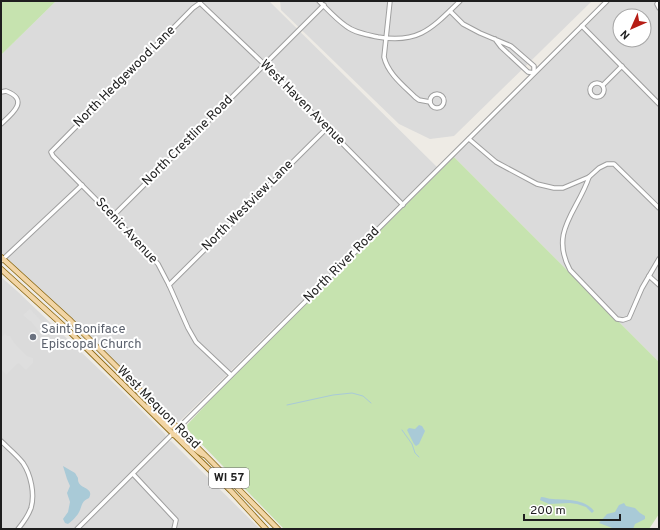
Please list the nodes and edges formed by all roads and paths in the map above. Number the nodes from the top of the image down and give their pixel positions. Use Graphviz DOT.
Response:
graph roads {
  1 [pos="319,1"];
  2 [pos="390,1"];
  3 [pos="460,1"];
  4 [pos="607,1"];
  5 [pos="659,1"];
  6 [pos="200,2"];
  7 [pos="324,5"];
  8 [pos="659,8"];
  9 [pos="450,11"];
  10 [pos="582,26"];
  11 [pos="386,38"];
  12 [pos="495,39"];
  13 [pos="265,65"];
  14 [pos="622,66"];
  15 [pos="534,73"];
  16 [pos="603,85"];
  17 [pos="1,92"];
  18 [pos="430,102"];
  19 [pos="659,104"];
  20 [pos="1,124"];
  21 [pos="327,128"];
  22 [pos="469,139"];
  23 [pos="52,152"];
  24 [pos="589,177"];
  25 [pos="82,185"];
  26 [pos="403,205"];
  27 [pos="659,208"];
  28 [pos="112,217"];
  29 [pos="2,259"];
  30 [pos="659,259"];
  31 [pos="1,269"];
  32 [pos="649,276"];
  33 [pos="169,285"];
  34 [pos="659,285"];
  35 [pos="231,376"];
  36 [pos="141,403"];
  37 [pos="179,429"];
  38 [pos="173,435"];
  39 [pos="1,441"];
  40 [pos="208,458"];
  41 [pos="132,474"];
  42 [pos="18,529"];
  43 [pos="77,529"];
  44 [pos="174,529"];
  45 [pos="266,529"];
  46 [pos="278,529"];
  1 -- 7 [label="street"];
  2 -- 11 [label="street"];
  3 -- 9 [label="street"];
  4 -- 10 [label="street, North River Road"];
  5 -- 8 [label="street"];
  6 -- 13 [label="street, West Haven Avenue"];
  6 -- 23 [label="street, North Hedgewood Lane"];
  7 -- 11 [label="street"];
  7 -- 13 [label="street, North Crestline Road"];
  9 -- 11 [label="street"];
  9 -- 12 [label="street"];
  10 -- 14 [label="street"];
  10 -- 15 [label="street, North River Road"];
  11 -- 18 [label="street"];
  12 -- 15 [label="street"];
  12 -- 15 [label="street"];
  13 -- 21 [label="street, West Haven Avenue"];
  13 -- 28 [label="street, North Crestline Road"];
  14 -- 16 [label="street"];
  14 -- 19 [label="street"];
  15 -- 22 [label="street, North River Road"];
  16 -- 16 [label="street"];
  17 -- 20 [label="street"];
  21 -- 26 [label="street, West Haven Avenue"];
  21 -- 33 [label="street, North Westview Lane"];
  22 -- 24 [label="street"];
  22 -- 26 [label="street, North River Road"];
  23 -- 25 [label="street, Scenic Avenue"];
  24 -- 27 [label="street"];
  24 -- 32 [label="street"];
  25 -- 28 [label="street, Scenic Avenue"];
  25 -- 29 [label="street"];
  26 -- 35 [label="street, North River Road"];
  28 -- 33 [label="street, Scenic Avenue"];
  29 -- 37 [label="main road, West Mequon Road / WI 57"];
  30 -- 32 [label="street"];
  31 -- 36 [label="main road, West Mequon Road / WI 57"];
  32 -- 34 [label="street"];
  33 -- 35 [label="street, Scenic Avenue"];
  35 -- 37 [label="street, North River Road"];
  36 -- 37 [label="main road"];
  36 -- 38 [label="main road, West Mequon Road / WI 57"];
  37 -- 38 [label="street, North River Road"];
  37 -- 40 [label="main road, West Mequon Road / WI 57"];
  38 -- 40 [label="main road"];
  38 -- 41 [label="street, North River Road"];
  38 -- 45 [label="main road, West Mequon Road / WI 57"];
  39 -- 42 [label="street"];
  40 -- 46 [label="main road, West Mequon Road / WI 57"];
  41 -- 43 [label="street, North River Road"];
  41 -- 44 [label="street"];
}
